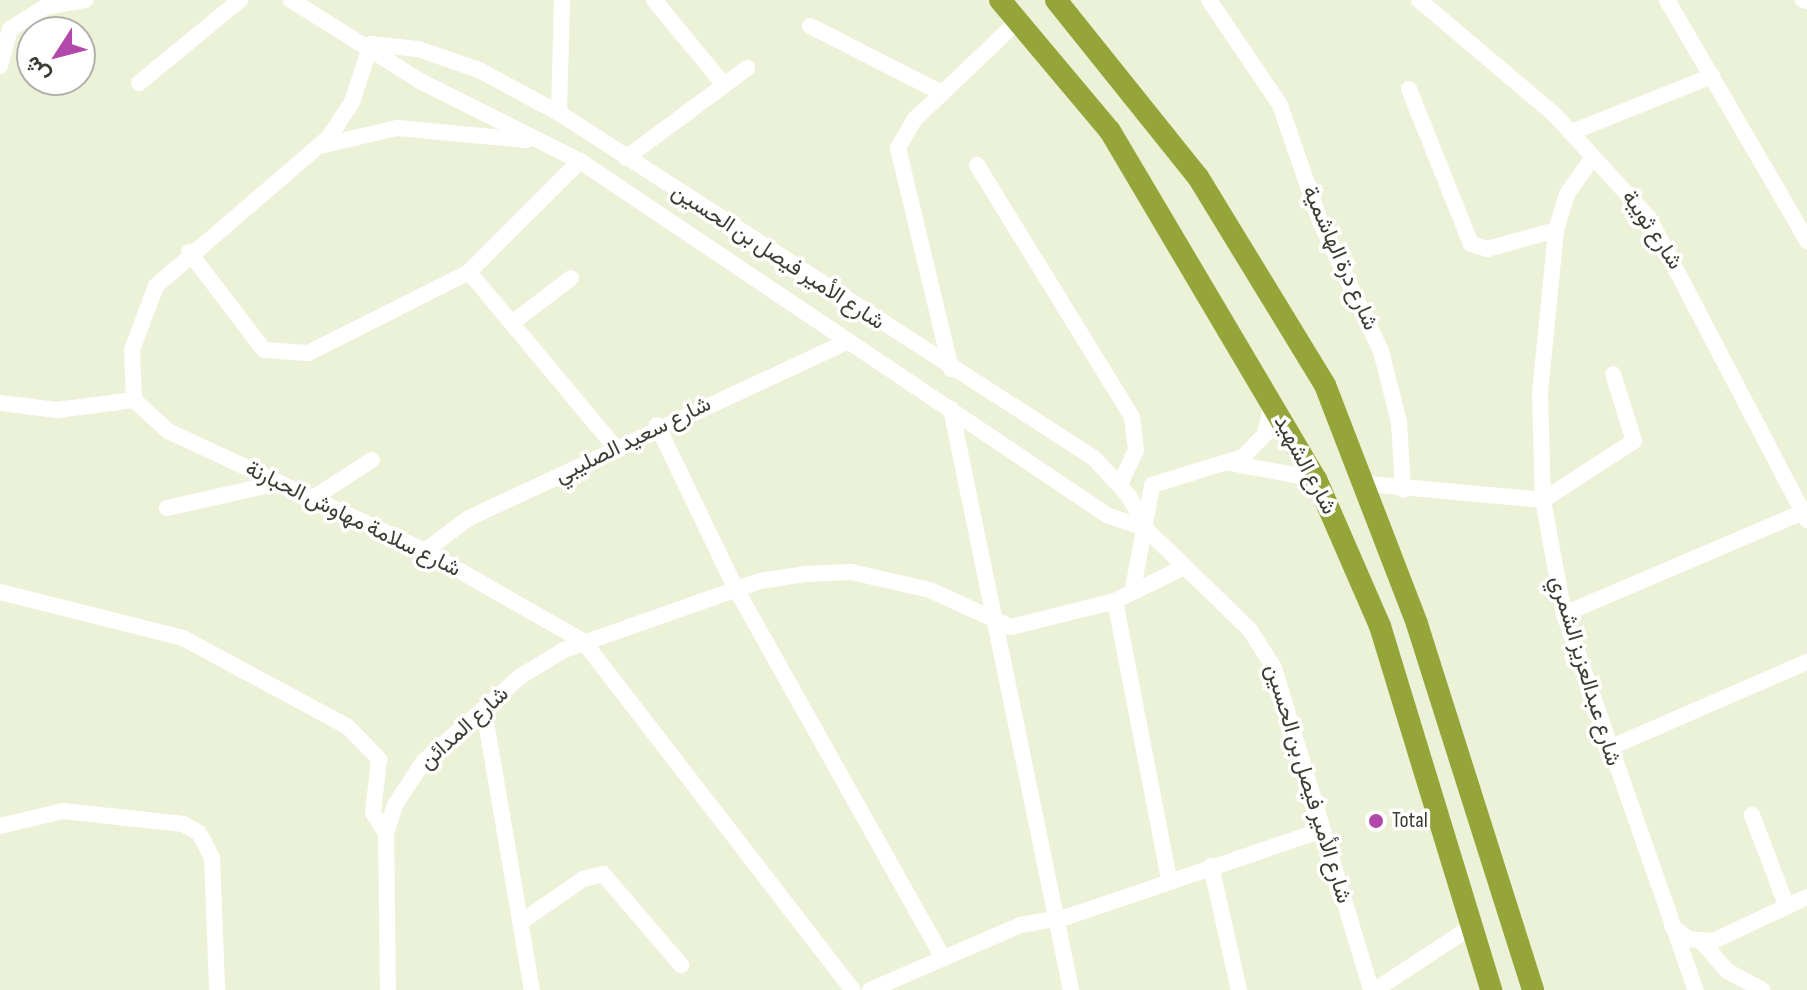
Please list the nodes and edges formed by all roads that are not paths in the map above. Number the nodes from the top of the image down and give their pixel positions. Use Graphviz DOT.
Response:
graph roads {
  1 [pos="85,0"];
  2 [pos="240,0"];
  3 [pos="291,0"];
  4 [pos="562,0"];
  5 [pos="654,0"];
  6 [pos="1000,0"];
  7 [pos="1056,0"];
  8 [pos="1209,0"];
  9 [pos="1419,0"];
  10 [pos="1667,0"];
  11 [pos="1019,20"];
  12 [pos="810,26"];
  13 [pos="371,44"];
  14 [pos="0,56"];
  15 [pos="0,66"];
  16 [pos="747,68"];
  17 [pos="1712,76"];
  18 [pos="139,83"];
  19 [pos="724,85"];
  20 [pos="1409,89"];
  21 [pos="940,92"];
  22 [pos="559,113"];
  23 [pos="1572,132"];
  24 [pos="537,141"];
  25 [pos="319,147"];
  26 [pos="1593,157"];
  27 [pos="626,158"];
  28 [pos="580,161"];
  29 [pos="977,165"];
  30 [pos="1556,230"];
  31 [pos="1807,241"];
  32 [pos="189,252"];
  33 [pos="469,272"];
  34 [pos="571,278"];
  35 [pos="512,323"];
  36 [pos="847,342"];
  37 [pos="951,369"];
  38 [pos="1613,374"];
  39 [pos="134,400"];
  40 [pos="0,403"];
  41 [pos="1272,403"];
  42 [pos="951,409"];
  43 [pos="657,425"];
  44 [pos="615,447"];
  45 [pos="372,460"];
  46 [pos="1229,463"];
  47 [pos="1316,479"];
  48 [pos="280,483"];
  49 [pos="1120,484"];
  50 [pos="1368,484"];
  51 [pos="1403,490"];
  52 [pos="313,498"];
  53 [pos="1543,500"];
  54 [pos="167,508"];
  55 [pos="1805,516"];
  56 [pos="1146,529"];
  57 [pos="425,551"];
  58 [pos="1182,568"];
  59 [pos="736,589"];
  60 [pos="1133,589"];
  61 [pos="0,592"];
  62 [pos="1115,601"];
  63 [pos="1564,614"];
  64 [pos="994,623"];
  65 [pos="583,641"];
  66 [pos="1807,662"];
  67 [pos="484,710"];
  68 [pos="1609,748"];
  69 [pos="1752,815"];
  70 [pos="0,826"];
  71 [pos="1322,830"];
  72 [pos="386,833"];
  73 [pos="1211,866"];
  74 [pos="1169,878"];
  75 [pos="1807,897"];
  76 [pos="1787,907"];
  77 [pos="1668,920"];
  78 [pos="1054,921"];
  79 [pos="521,922"];
  80 [pos="1471,927"];
  81 [pos="1702,942"];
  82 [pos="941,955"];
  83 [pos="681,965"];
  84 [pos="217,990"];
  85 [pos="388,990"];
  86 [pos="532,990"];
  87 [pos="853,990"];
  88 [pos="870,990"];
  89 [pos="1071,990"];
  90 [pos="1239,990"];
  91 [pos="1373,990"];
  92 [pos="1491,990"];
  93 [pos="1533,990"];
  94 [pos="1696,990"];
  95 [pos="1762,990"];
  1 -- 14 [label="street"];
  2 -- 18 [label="street"];
  3 -- 13 [label="street, شارع الأمير فيصل بن الحسين"];
  4 -- 22 [label="street"];
  5 -- 19 [label="street"];
  6 -- 11 [label="highway, شارع الشهيد"];
  7 -- 50 [label="highway, شارع الشهيد"];
  8 -- 51 [label="street, شارع درة الهاشمية"];
  9 -- 23 [label="street, شارع ثويبة"];
  10 -- 17 [label="street"];
  11 -- 21 [label="street"];
  11 -- 41 [label="highway, شارع الشهيد"];
  12 -- 21 [label="street"];
  13 -- 22 [label="street, شارع الأمير فيصل بن الحسين"];
  13 -- 24 [label="street, شارع الأمير فيصل بن الحسين"];
  13 -- 25 [label="street"];
  14 -- 15 [label="street"];
  16 -- 19 [label="street"];
  17 -- 23 [label="street"];
  17 -- 31 [label="street"];
  19 -- 27 [label="street"];
  20 -- 30 [label="street"];
  21 -- 37 [label="street"];
  22 -- 27 [label="street, شارع الأمير فيصل بن الحسين"];
  23 -- 26 [label="street, شارع ثويبة"];
  24 -- 25 [label="street"];
  24 -- 28 [label="street, شارع الأمير فيصل بن الحسين"];
  25 -- 32 [label="street"];
  26 -- 30 [label="street, شارع عبدالعزيز الشمري"];
  26 -- 55 [label="street, شارع ثويبة"];
  27 -- 37 [label="street, شارع الأمير فيصل بن الحسين"];
  28 -- 33 [label="street"];
  28 -- 36 [label="street, شارع الأمير فيصل بن الحسين"];
  29 -- 49 [label="street"];
  30 -- 53 [label="street, شارع عبدالعزيز الشمري"];
  32 -- 33 [label="street"];
  32 -- 39 [label="street"];
  33 -- 35 [label="street"];
  34 -- 35 [label="street"];
  35 -- 44 [label="street"];
  36 -- 42 [label="street, شارع الأمير فيصل بن الحسين"];
  36 -- 43 [label="street, شارع سعيد الصليبي"];
  37 -- 49 [label="street, شارع الأمير فيصل بن الحسين"];
  38 -- 53 [label="street"];
  39 -- 40 [label="street"];
  39 -- 48 [label="street, شارع سلامة مهاوش الحبارنة"];
  41 -- 46 [label="street"];
  41 -- 47 [label="highway, شارع الشهيد"];
  42 -- 56 [label="street, شارع الأمير فيصل بن الحسين"];
  42 -- 64 [label="street"];
  43 -- 44 [label="street, شارع سعيد الصليبي"];
  43 -- 59 [label="street"];
  44 -- 57 [label="street, شارع سعيد الصليبي"];
  45 -- 52 [label="street"];
  46 -- 47 [label="street"];
  46 -- 56 [label="street"];
  47 -- 80 [label="highway, شارع الشهيد"];
  48 -- 52 [label="street, شارع سلامة مهاوش الحبارنة"];
  48 -- 54 [label="street"];
  49 -- 56 [label="street, شارع الأمير فيصل بن الحسين"];
  50 -- 51 [label="street"];
  50 -- 93 [label="highway, شارع الشهيد"];
  51 -- 53 [label="street"];
  52 -- 57 [label="street, شارع سلامة مهاوش الحبارنة"];
  53 -- 63 [label="street, شارع عبدالعزيز الشمري"];
  55 -- 63 [label="street"];
  56 -- 58 [label="street, شارع الأمير فيصل بن الحسين"];
  56 -- 60 [label="street"];
  57 -- 65 [label="street, شارع سلامة مهاوش الحبارنة"];
  58 -- 60 [label="street"];
  58 -- 71 [label="street, شارع الأمير فيصل بن الحسين"];
  59 -- 64 [label="street, شارع المدائن"];
  59 -- 65 [label="street, شارع المدائن"];
  59 -- 82 [label="street"];
  60 -- 62 [label="street"];
  61 -- 72 [label="street"];
  62 -- 64 [label="street"];
  62 -- 74 [label="street"];
  63 -- 68 [label="street, شارع عبدالعزيز الشمري"];
  64 -- 78 [label="street"];
  65 -- 67 [label="street, شارع المدائن"];
  65 -- 87 [label="street, شارع سلامة مهاوش الحبارنة"];
  66 -- 68 [label="street"];
  67 -- 72 [label="street, شارع المدائن"];
  67 -- 79 [label="street"];
  68 -- 77 [label="street, شارع عبدالعزيز الشمري"];
  69 -- 76 [label="street"];
  70 -- 84 [label="street"];
  71 -- 73 [label="street"];
  71 -- 91 [label="street, شارع الأمير فيصل بن الحسين"];
  72 -- 85 [label="street, شارع المدائن"];
  73 -- 74 [label="street"];
  73 -- 90 [label="street"];
  74 -- 78 [label="street"];
  75 -- 76 [label="street"];
  76 -- 81 [label="street"];
  77 -- 81 [label="street"];
  77 -- 94 [label="street, شارع عبدالعزيز الشمري"];
  78 -- 82 [label="street"];
  78 -- 89 [label="street"];
  79 -- 83 [label="street"];
  79 -- 86 [label="street"];
  80 -- 91 [label="street"];
  80 -- 92 [label="highway, شارع الشهيد"];
  81 -- 95 [label="street"];
  82 -- 88 [label="street"];
}
